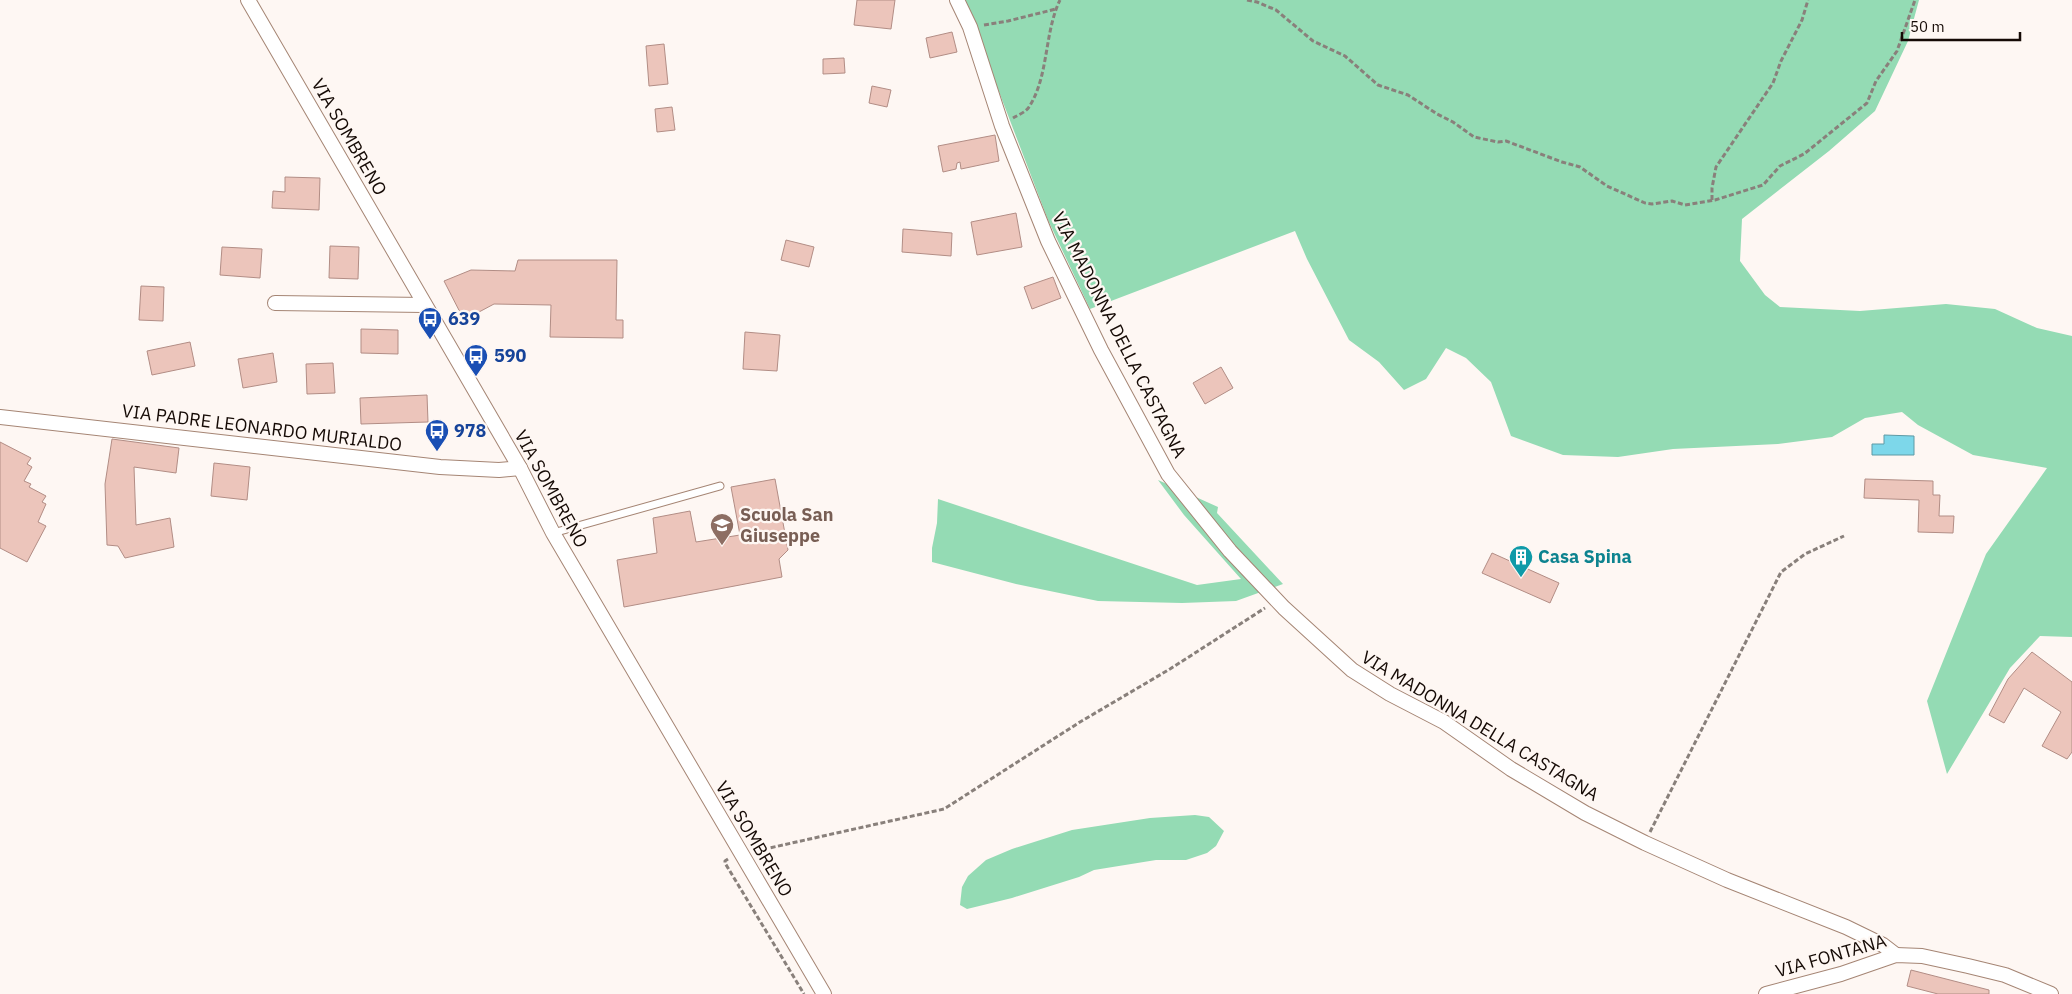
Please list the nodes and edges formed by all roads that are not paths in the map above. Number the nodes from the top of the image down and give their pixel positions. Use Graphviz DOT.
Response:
graph roads {
  1 [pos="248,0"];
  2 [pos="957,0"];
  3 [pos="274,303"];
  4 [pos="424,306"];
  5 [pos="0,417"];
  6 [pos="520,468"];
  7 [pos="720,486"];
  8 [pos="553,532"];
  9 [pos="1896,955"];
  10 [pos="824,994"];
  11 [pos="1766,994"];
  12 [pos="2051,994"];
  1 -- 4 [label="street, VIA SOMBRENO"];
  2 -- 9 [label="street, VIA MADONNA DELLA CASTAGNA"];
  3 -- 4 [label="street"];
  4 -- 6 [label="street, VIA SOMBRENO"];
  5 -- 6 [label="street, VIA PADRE LEONARDO MURIALDO"];
  6 -- 8 [label="street, VIA SOMBRENO"];
  7 -- 8 [label="lane"];
  8 -- 10 [label="street, VIA SOMBRENO"];
  9 -- 11 [label="street, VIA FONTANA"];
  9 -- 12 [label="street, VIA FONTANA"];
}
